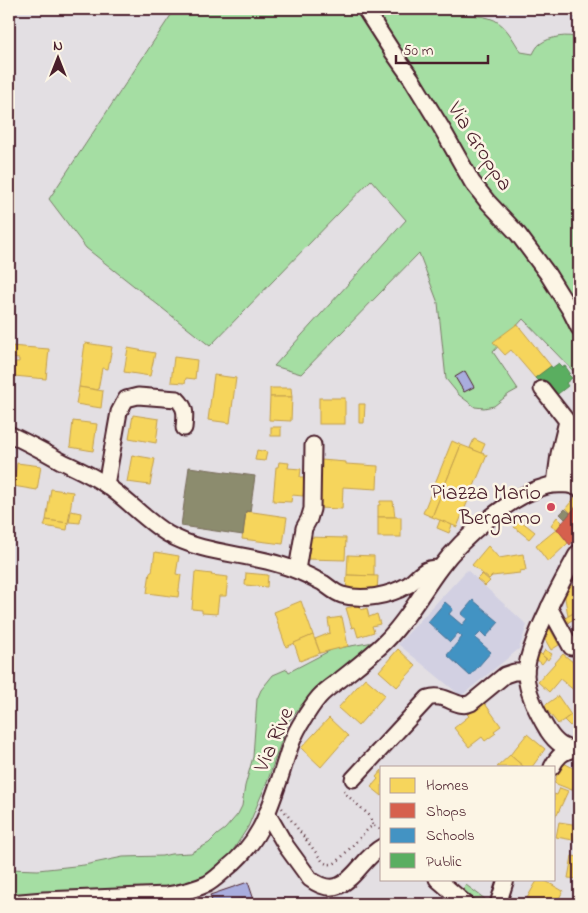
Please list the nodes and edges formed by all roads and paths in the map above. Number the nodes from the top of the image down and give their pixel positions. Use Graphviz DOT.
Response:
graph roads {
  1 [pos="365,9"];
  2 [pos="579,328"];
  3 [pos="542,389"];
  4 [pos="579,424"];
  5 [pos="184,428"];
  6 [pos="9,434"];
  7 [pos="313,445"];
  8 [pos="106,485"];
  9 [pos="568,486"];
  10 [pos="579,552"];
  11 [pos="439,569"];
  12 [pos="297,570"];
  13 [pos="549,607"];
  14 [pos="571,647"];
  15 [pos="526,672"];
  16 [pos="566,750"];
  17 [pos="353,779"];
  18 [pos="274,795"];
  19 [pos="267,813"];
  20 [pos="373,826"];
  21 [pos="380,829"];
  22 [pos="380,848"];
  23 [pos="438,880"];
  24 [pos="506,880"];
  25 [pos="9,903"];
  26 [pos="466,904"];
  27 [pos="498,904"];
  1 -- 2 [label="street, Via Groppa"];
  3 -- 9 [label="street"];
  4 -- 9 [label="street"];
  5 -- 8 [label="street"];
  6 -- 8 [label="street"];
  7 -- 12 [label="street"];
  8 -- 12 [label="street"];
  9 -- 11 [label="street, Via Rive"];
  10 -- 13 [label="street"];
  11 -- 12 [label="street"];
  11 -- 18 [label="street, Via Rive"];
  13 -- 14 [label="street"];
  13 -- 15 [label="street"];
  15 -- 16 [label="street"];
  15 -- 17 [label="street"];
  17 -- 20 [label="path"];
  18 -- 19 [label="street, Via Rive"];
  18 -- 20 [label="path"];
  19 -- 22 [label="street"];
  19 -- 25 [label="street, Via Rive"];
  20 -- 21 [label="path"];
  23 -- 26 [label="street"];
  24 -- 27 [label="street"];
}
